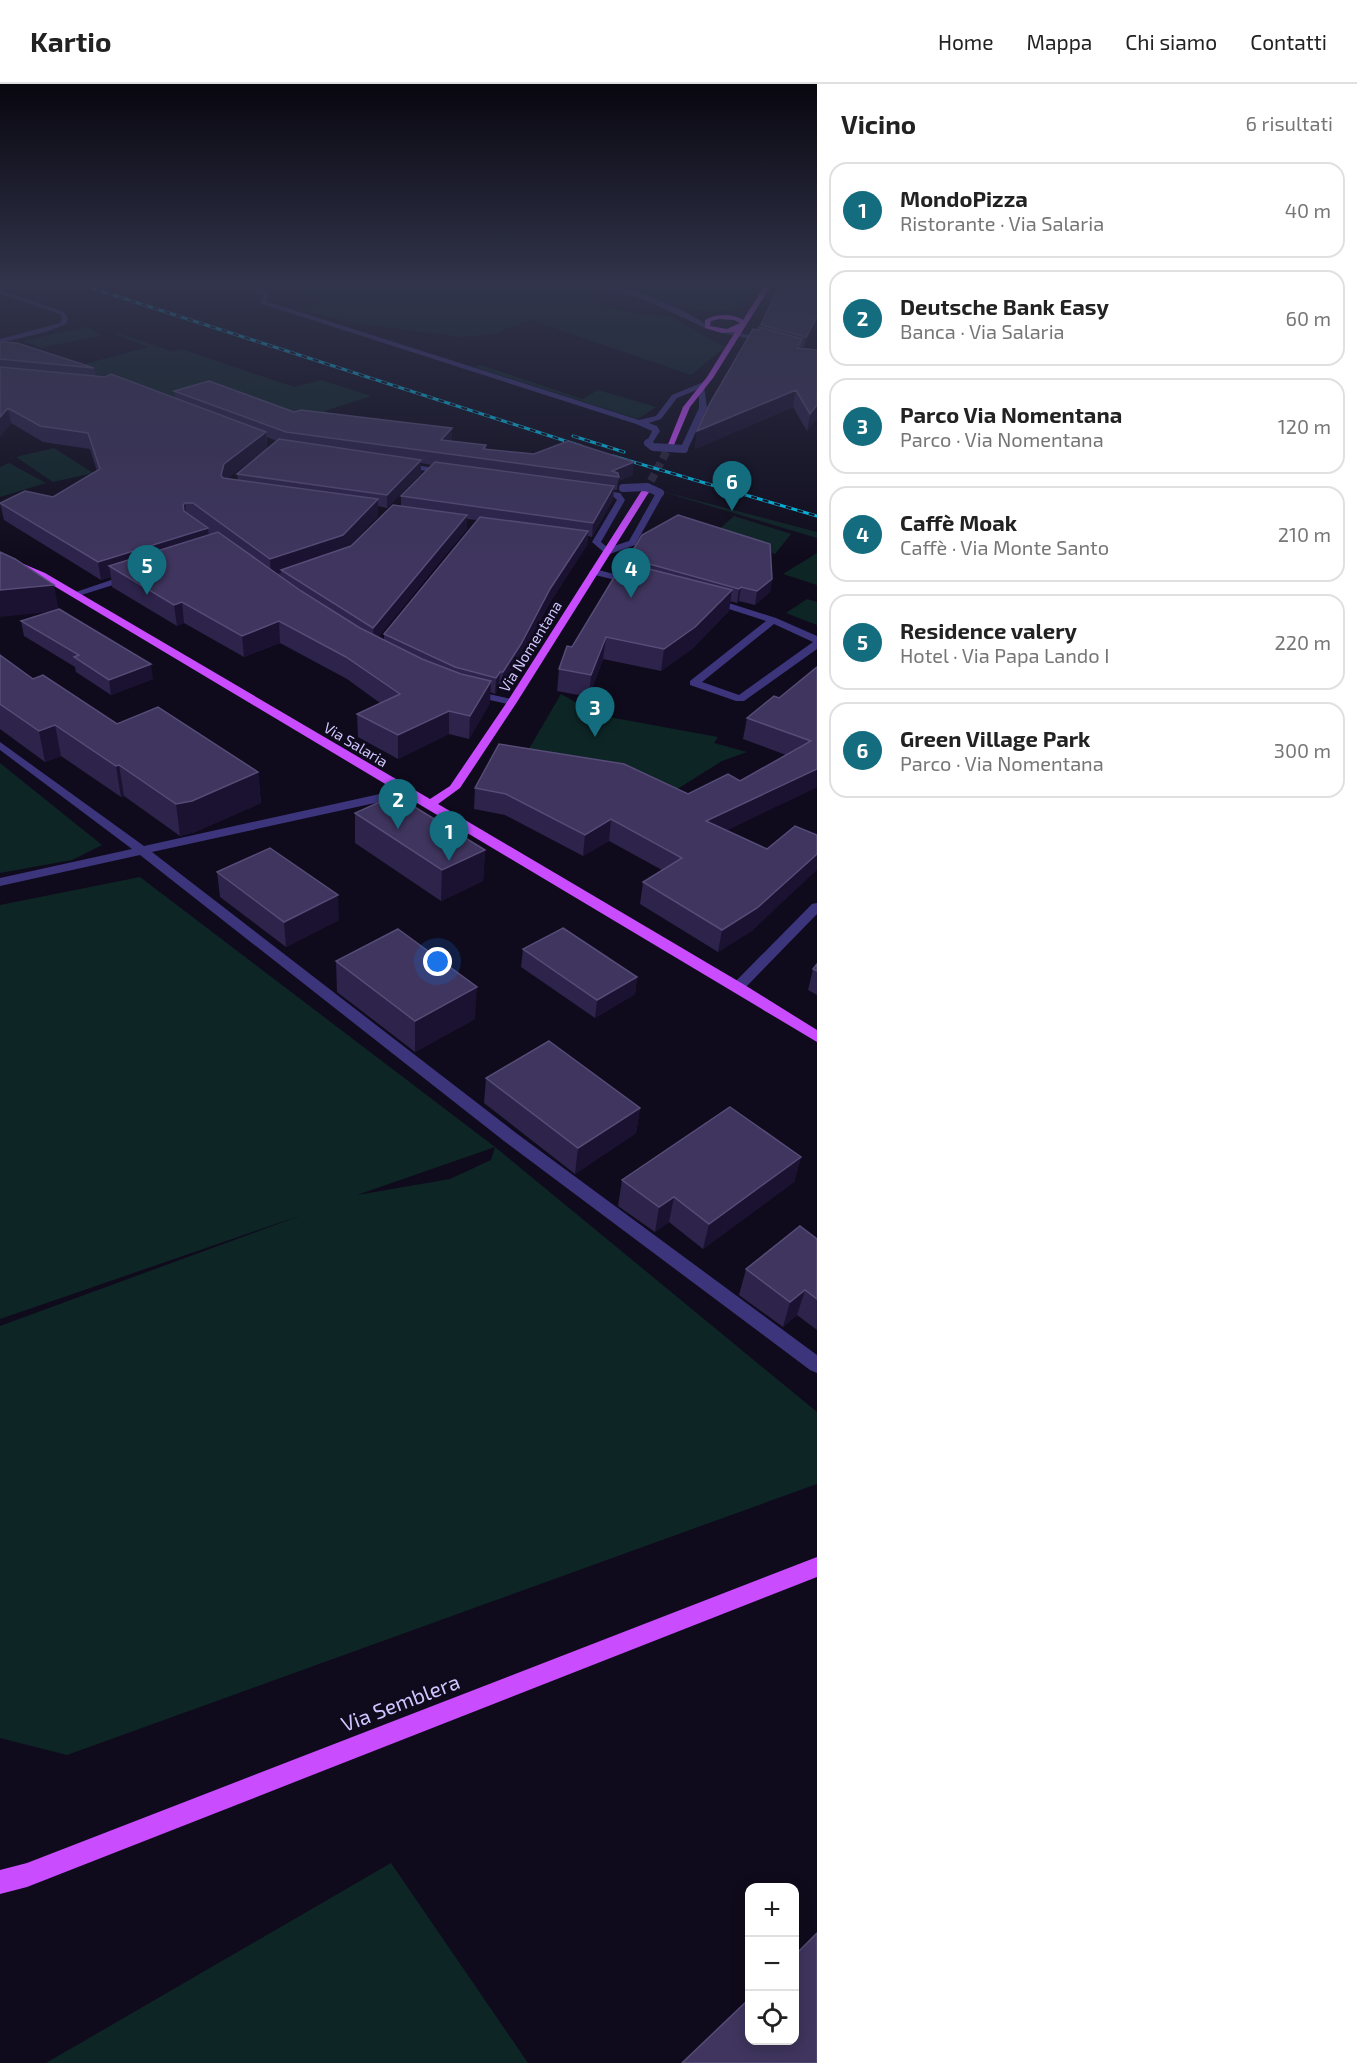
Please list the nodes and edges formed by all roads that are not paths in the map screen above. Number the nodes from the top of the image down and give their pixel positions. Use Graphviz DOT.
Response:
graph roads {
  1 [pos="489,374"];
  2 [pos="711,374"];
  3 [pos="704,386"];
  4 [pos="639,422"];
  5 [pos="670,445"];
  6 [pos="387,463"];
  7 [pos="432,470"];
  8 [pos="454,472"];
  9 [pos="425,477"];
  10 [pos="590,491"];
  11 [pos="601,492"];
  12 [pos="645,492"];
  13 [pos="585,541"];
  14 [pos="596,542"];
  15 [pos="607,552"];
  16 [pos="0,557"];
  17 [pos="594,572"];
  18 [pos="138,574"];
  19 [pos="640,583"];
  20 [pos="75,594"];
  21 [pos="697,597"];
  22 [pos="773,620"];
  23 [pos="817,640"];
  24 [pos="817,644"];
  25 [pos="462,691"];
  26 [pos="512,702"];
  27 [pos="0,745"];
  28 [pos="407,792"];
  29 [pos="429,805"];
  30 [pos="144,852"];
  31 [pos="0,882"];
  32 [pos="817,907"];
  33 [pos="738,987"];
  34 [pos="817,1037"];
  35 [pos="817,1365"];
  36 [pos="817,1567"];
  37 [pos="0,1882"];
  1 -- 4 [label="street"];
  2 -- 3 [label="main road"];
  3 -- 4 [label="street"];
  3 -- 4 [label="street, bridge"];
  3 -- 5 [label="main road"];
  6 -- 7 [label="street"];
  7 -- 8 [label="street"];
  7 -- 9 [label="street"];
  10 -- 11 [label="street"];
  11 -- 14 [label="street"];
  11 -- 15 [label="street, bridge"];
  12 -- 15 [label="main road, Via Nomentana"];
  13 -- 14 [label="street"];
  14 -- 15 [label="street"];
  15 -- 17 [label="main road, Via Nomentana"];
  16 -- 20 [label="main road, Via Salaria"];
  17 -- 19 [label="street"];
  17 -- 26 [label="main road, Via Nomentana"];
  18 -- 20 [label="street"];
  20 -- 28 [label="main road, Via Salaria"];
  21 -- 22 [label="street"];
  22 -- 23 [label="street"];
  22 -- 24 [label="street"];
  25 -- 26 [label="street"];
  26 -- 29 [label="main road, Via Nomentana"];
  27 -- 30 [label="street"];
  28 -- 29 [label="main road, Via Salaria"];
  28 -- 30 [label="street"];
  29 -- 33 [label="main road, Via Salaria"];
  30 -- 31 [label="street"];
  30 -- 35 [label="street"];
  32 -- 33 [label="street"];
  33 -- 34 [label="main road, Via Salaria"];
  36 -- 37 [label="main road, Via Semblera"];
}
